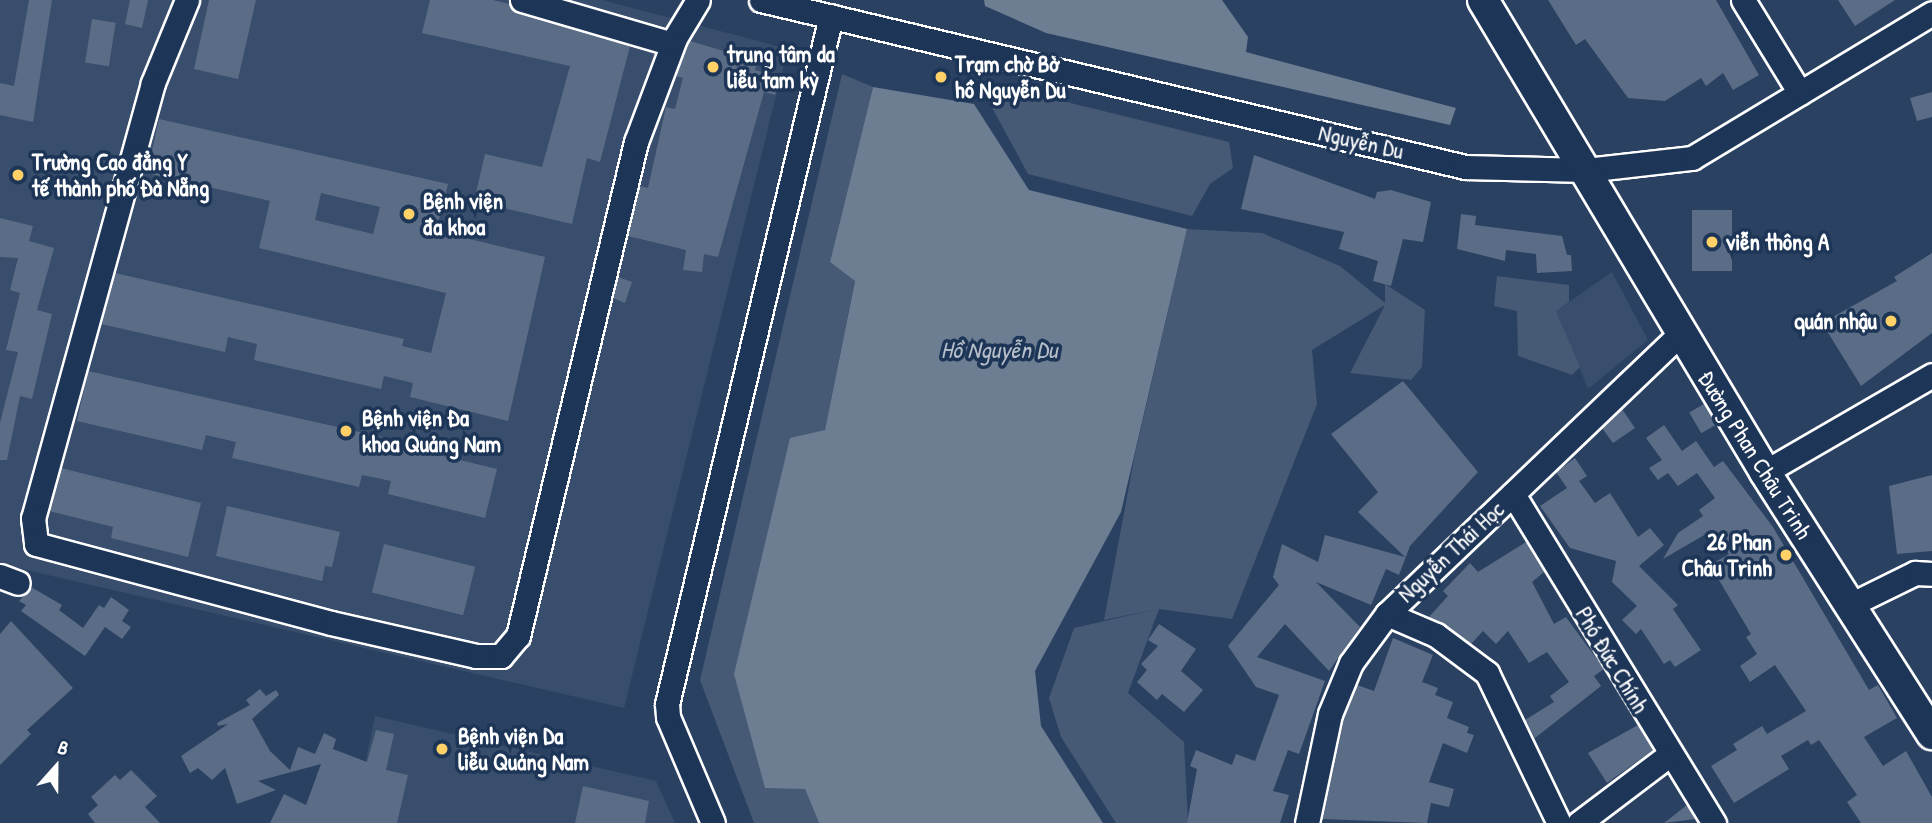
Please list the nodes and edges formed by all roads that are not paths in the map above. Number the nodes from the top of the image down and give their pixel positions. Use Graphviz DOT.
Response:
graph roads {
  1 [pos="187,0"];
  2 [pos="522,0"];
  3 [pos="698,0"];
  4 [pos="761,0"];
  5 [pos="1483,0"];
  6 [pos="1743,0"];
  7 [pos="1932,13"];
  8 [pos="831,16"];
  9 [pos="672,44"];
  10 [pos="1800,93"];
  11 [pos="1586,170"];
  12 [pos="1680,334"];
  13 [pos="1932,375"];
  14 [pos="1765,472"];
  15 [pos="1513,494"];
  16 [pos="1932,575"];
  17 [pos="1848,606"];
  18 [pos="1387,614"];
  19 [pos="1932,734"];
  20 [pos="1669,755"];
  21 [pos="713,823"];
  22 [pos="1307,823"];
  23 [pos="1559,823"];
  24 [pos="1579,823"];
  25 [pos="1714,823"];
  1 -- 9 [label="street"];
  2 -- 9 [label="street"];
  3 -- 9 [label="street"];
  4 -- 8 [label="street, Nguyễn Du"];
  5 -- 11 [label="main road, Đường Phan Châu Trinh"];
  6 -- 10 [label="street"];
  7 -- 10 [label="street, Nguyễn Du"];
  8 -- 11 [label="street, Nguyễn Du"];
  8 -- 21 [label="street"];
  10 -- 11 [label="street, Nguyễn Du"];
  11 -- 12 [label="main road, Đường Phan Châu Trinh"];
  12 -- 14 [label="main road, Đường Phan Châu Trinh"];
  12 -- 15 [label="street, Nguyễn Thái Học"];
  13 -- 14 [label="street"];
  14 -- 17 [label="main road, Đường Phan Châu Trinh"];
  15 -- 18 [label="street, Nguyễn Thái Học"];
  15 -- 20 [label="street, Phó Đức Chính"];
  16 -- 17 [label="street"];
  17 -- 19 [label="main road, Đường Phan Châu Trinh"];
  18 -- 22 [label="street, Nguyễn Thái Học"];
  18 -- 23 [label="street"];
  20 -- 24 [label="street"];
  20 -- 25 [label="street, Phó Đức Chính"];
}
